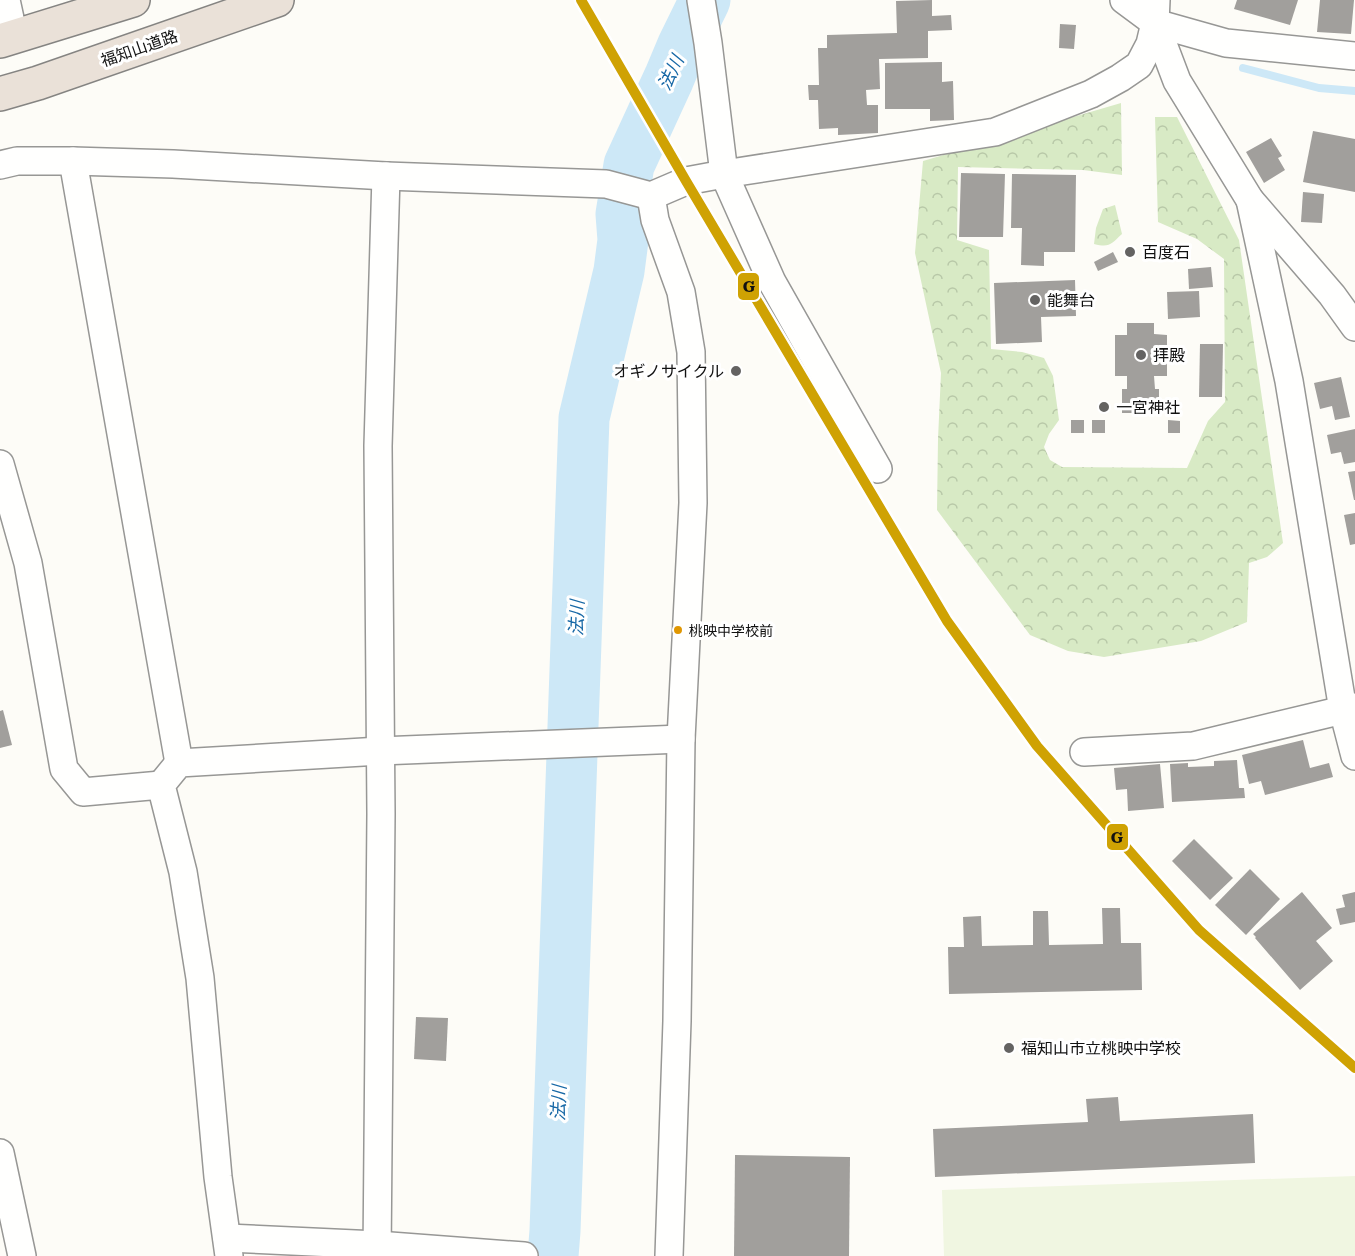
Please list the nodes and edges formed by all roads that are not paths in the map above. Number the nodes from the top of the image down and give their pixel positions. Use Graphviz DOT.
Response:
graph roads {
  1 [pos="6,0"];
  2 [pos="133,0"];
  3 [pos="277,0"];
  4 [pos="700,0"];
  5 [pos="1124,0"];
  6 [pos="1155,12"];
  7 [pos="7,39"];
  8 [pos="1355,56"];
  9 [pos="0,94"];
  10 [pos="74,161"];
  11 [pos="0,165"];
  12 [pos="724,174"];
  13 [pos="386,176"];
  14 [pos="646,195"];
  15 [pos="1250,200"];
  16 [pos="1355,327"];
  17 [pos="0,464"];
  18 [pos="878,469"];
  19 [pos="1349,709"];
  20 [pos="681,739"];
  21 [pos="380,752"];
  22 [pos="1084,752"];
  23 [pos="1355,756"];
  24 [pos="179,763"];
  25 [pos="161,785"];
  26 [pos="0,1153"];
  27 [pos="228,1247"];
  28 [pos="377,1250"];
  29 [pos="22,1256"];
  30 [pos="524,1256"];
  31 [pos="669,1256"];
  1 -- 7 [label="street"];
  2 -- 7 [label="highway"];
  3 -- 9 [label="highway, 福知山道路"];
  4 -- 12 [label="street"];
  5 -- 6 [label="street"];
  6 -- 8 [label="street"];
  6 -- 12 [label="street"];
  6 -- 15 [label="street"];
  10 -- 11 [label="street"];
  10 -- 13 [label="street"];
  10 -- 24 [label="street"];
  12 -- 14 [label="street"];
  12 -- 18 [label="street"];
  13 -- 14 [label="street"];
  13 -- 21 [label="street"];
  14 -- 20 [label="street"];
  15 -- 16 [label="street"];
  15 -- 19 [label="street"];
  17 -- 25 [label="street"];
  19 -- 22 [label="street"];
  19 -- 23 [label="street"];
  20 -- 21 [label="street"];
  20 -- 31 [label="street"];
  21 -- 24 [label="street"];
  21 -- 28 [label="street"];
  24 -- 25 [label="street"];
  25 -- 27 [label="street"];
  26 -- 29 [label="street"];
  27 -- 28 [label="street"];
  28 -- 30 [label="street"];
}
